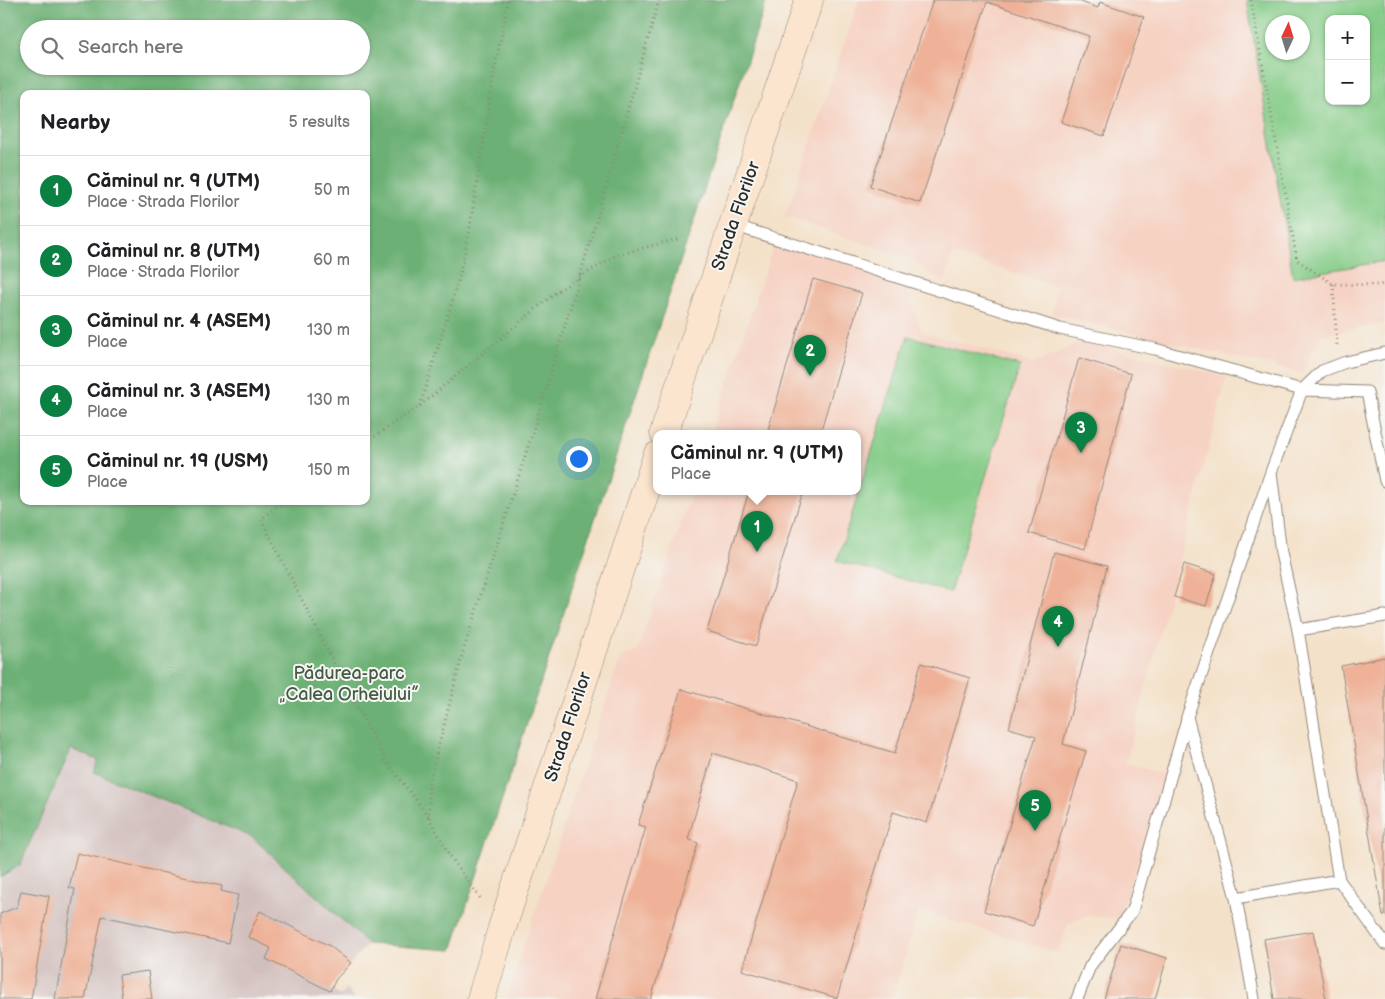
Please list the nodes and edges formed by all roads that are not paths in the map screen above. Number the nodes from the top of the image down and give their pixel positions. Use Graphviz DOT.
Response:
graph roads {
  1 [pos="809,0"];
  2 [pos="733,225"];
  3 [pos="1385,353"];
  4 [pos="1302,390"];
  5 [pos="665,430"];
  6 [pos="653,468"];
  7 [pos="1271,472"];
  8 [pos="1385,481"];
  9 [pos="1385,616"];
  10 [pos="1298,630"];
  11 [pos="1187,718"];
  12 [pos="1339,880"];
  13 [pos="1236,898"];
  14 [pos="1385,944"];
  15 [pos="481,999"];
  16 [pos="1077,999"];
  17 [pos="1254,999"];
  1 -- 2 [label="main road, Strada Florilor"];
  2 -- 4 [label="lane"];
  2 -- 5 [label="main road, Strada Florilor"];
  3 -- 4 [label="lane"];
  4 -- 7 [label="lane"];
  4 -- 8 [label="lane"];
  6 -- 15 [label="main road, Strada Florilor"];
  7 -- 10 [label="lane"];
  7 -- 11 [label="lane"];
  9 -- 10 [label="lane"];
  10 -- 12 [label="lane"];
  11 -- 13 [label="lane"];
  11 -- 16 [label="lane"];
  12 -- 13 [label="lane"];
  12 -- 14 [label="lane"];
  13 -- 17 [label="lane"];
}
